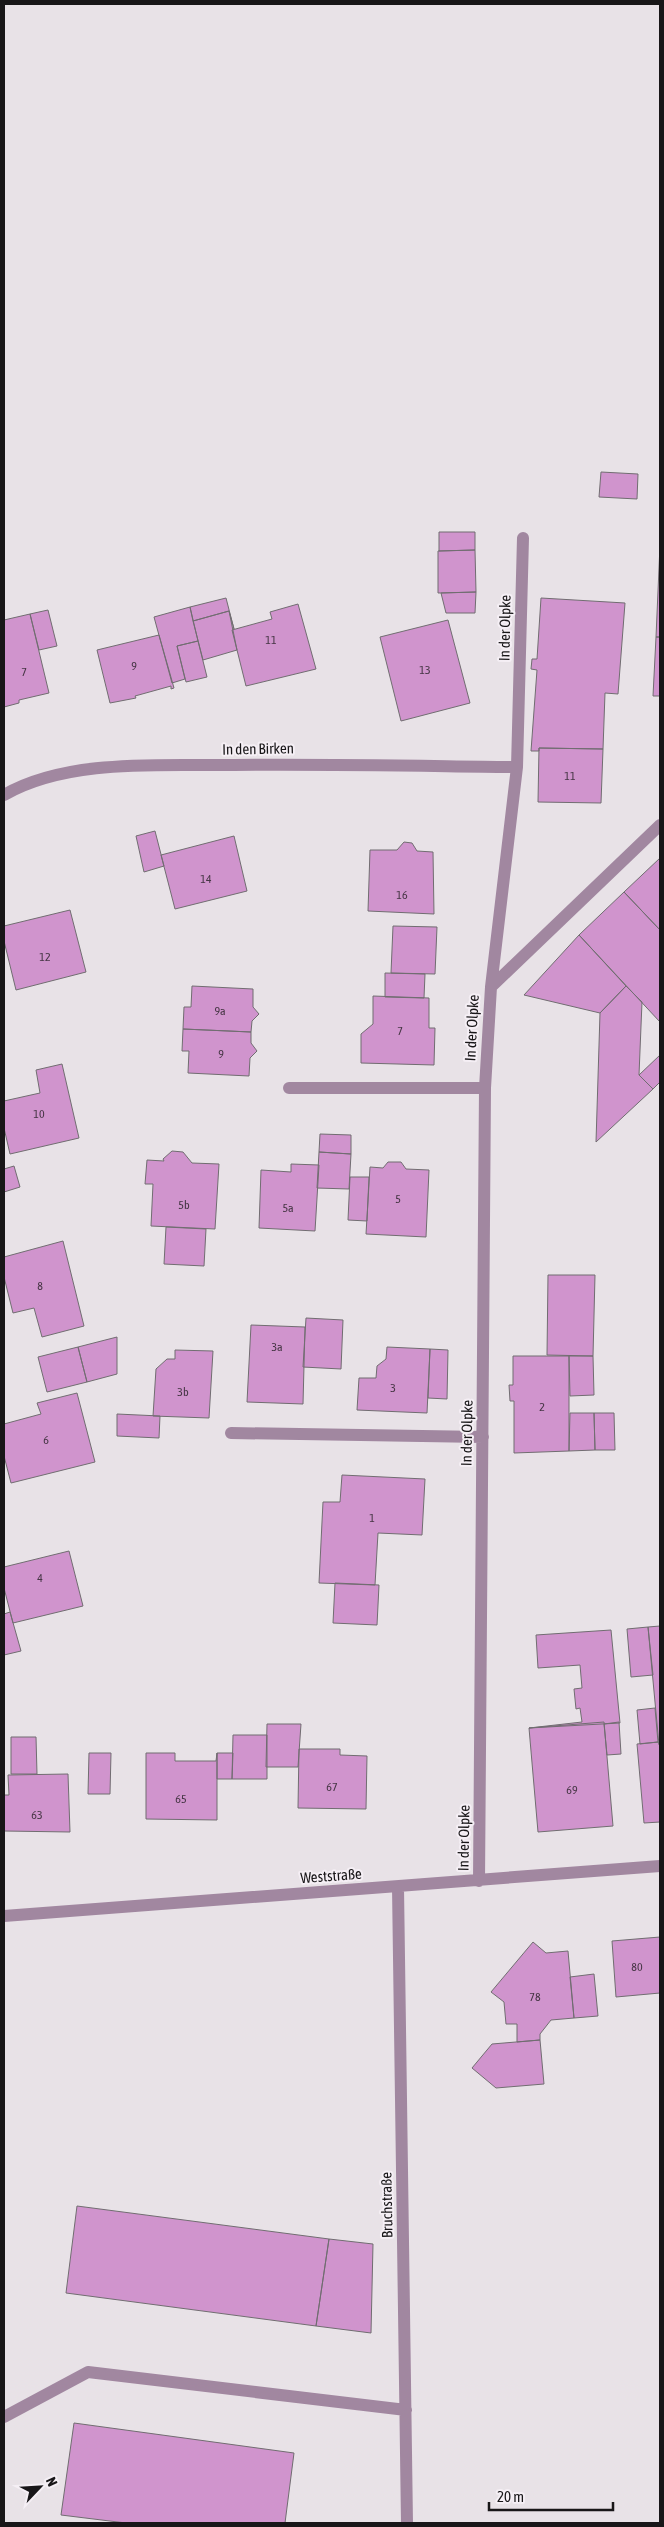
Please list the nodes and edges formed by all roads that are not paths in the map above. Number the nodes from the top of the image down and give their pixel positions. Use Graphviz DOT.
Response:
graph roads {
  1 [pos="523,538"];
  2 [pos="517,767"];
  3 [pos="4,795"];
  4 [pos="660,825"];
  5 [pos="491,987"];
  6 [pos="289,1088"];
  7 [pos="485,1088"];
  8 [pos="231,1434"];
  9 [pos="484,1437"];
  10 [pos="660,1866"];
  11 [pos="479,1880"];
  12 [pos="398,1887"];
  13 [pos="4,1916"];
  14 [pos="406,2410"];
  15 [pos="4,2416"];
  16 [pos="407,2523"];
  1 -- 2 [label="street, In der Olpke"];
  2 -- 3 [label="street, In den Birken"];
  2 -- 5 [label="street, In der Olpke"];
  4 -- 5 [label="street, In der Olpke"];
  5 -- 7 [label="street, In der Olpke"];
  6 -- 7 [label="street"];
  7 -- 9 [label="street, In der Olpke"];
  8 -- 9 [label="street"];
  9 -- 11 [label="street, In der Olpke"];
  10 -- 11 [label="street, Weststraße"];
  11 -- 12 [label="street, Weststraße"];
  12 -- 13 [label="street, Weststraße"];
  12 -- 14 [label="street, Bruchstraße"];
  14 -- 15 [label="street"];
  14 -- 16 [label="street, Bruchstraße"];
}
